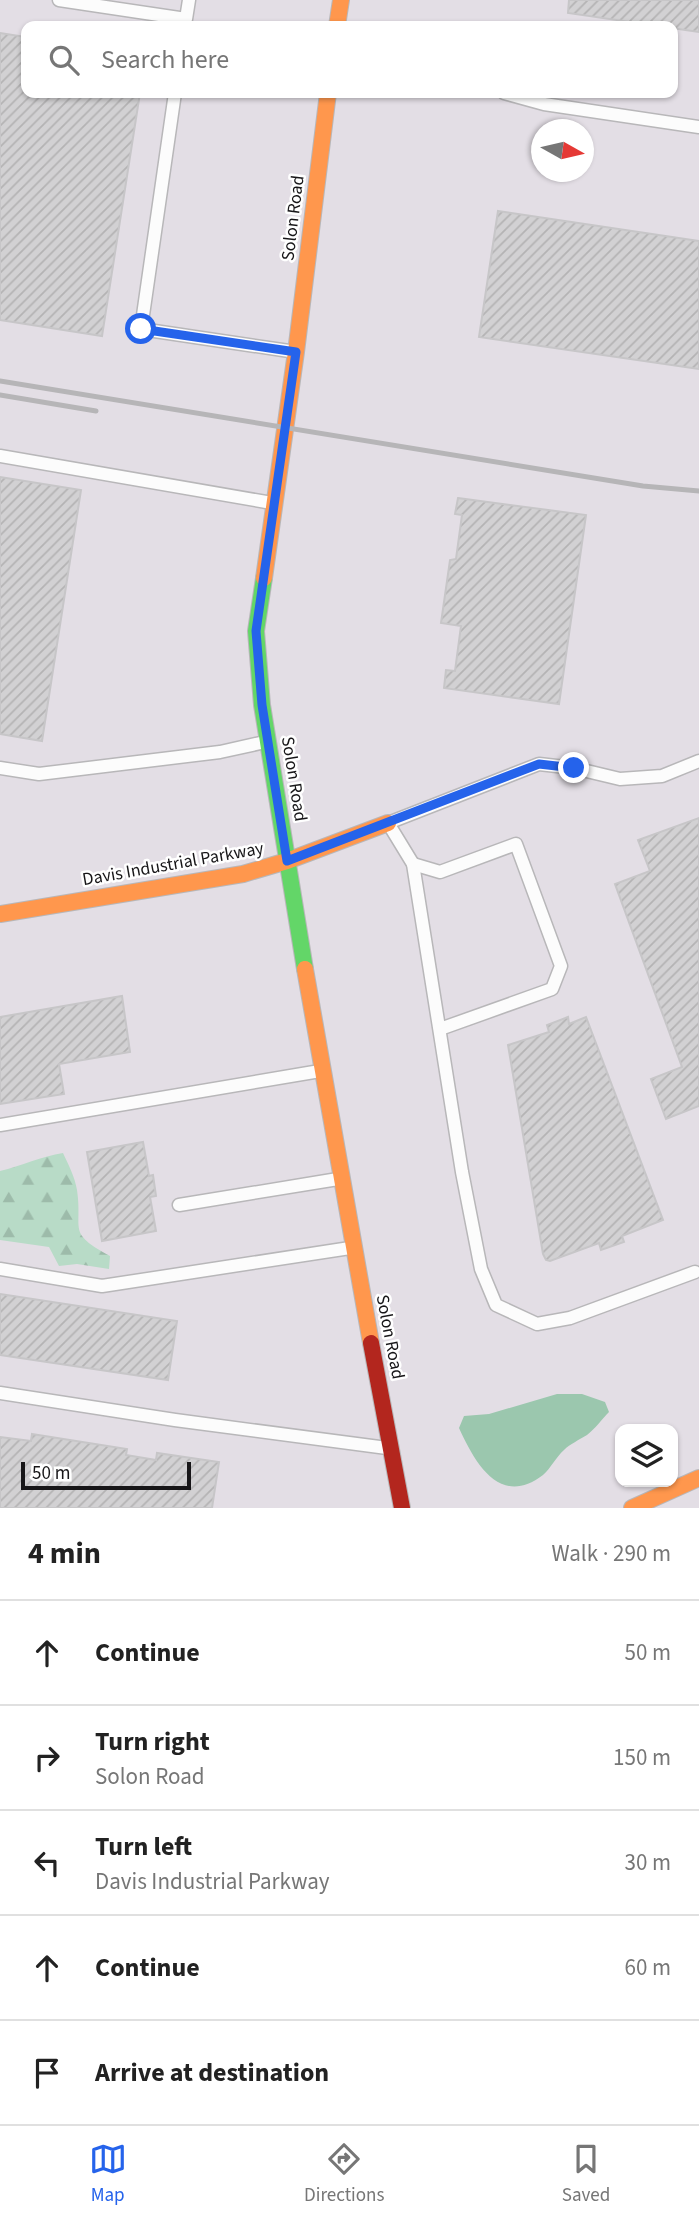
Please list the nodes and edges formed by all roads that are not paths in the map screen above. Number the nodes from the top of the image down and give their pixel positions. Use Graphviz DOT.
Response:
graph roads {
  1 [pos="59,0"];
  2 [pos="189,0"];
  3 [pos="341,0"];
  4 [pos="174,21"];
  5 [pos="185,21"];
  6 [pos="338,21"];
  7 [pos="174,98"];
  8 [pos="327,98"];
  9 [pos="522,98"];
  10 [pos="699,127"];
  11 [pos="296,352"];
  12 [pos="0,456"];
  13 [pos="274,503"];
  14 [pos="269,741"];
  15 [pos="699,761"];
  16 [pos="0,768"];
  17 [pos="388,823"];
  18 [pos="287,861"];
  19 [pos="413,864"];
  20 [pos="0,914"];
  21 [pos="440,1028"];
  22 [pos="323,1070"];
  23 [pos="0,1125"];
  24 [pos="342,1179"];
  25 [pos="178,1205"];
  26 [pos="353,1247"];
  27 [pos="0,1269"];
  28 [pos="695,1272"];
  29 [pos="0,1393"];
  30 [pos="391,1449"];
  31 [pos="699,1478"];
  32 [pos="657,1503"];
  33 [pos="402,1508"];
  34 [pos="632,1508"];
  1 -- 4 [label="lane"];
  2 -- 5 [label="lane"];
  3 -- 6 [label="street"];
  7 -- 11 [label="lane"];
  8 -- 11 [label="street, Solon Road"];
  9 -- 10 [label="lane"];
  11 -- 13 [label="street, Solon Road"];
  12 -- 13 [label="lane"];
  13 -- 14 [label="street, Solon Road"];
  14 -- 16 [label="lane"];
  14 -- 18 [label="street, Solon Road"];
  15 -- 17 [label="lane"];
  17 -- 18 [label="street, Davis Industrial Parkway"];
  17 -- 19 [label="lane"];
  18 -- 20 [label="street, Davis Industrial Parkway"];
  18 -- 22 [label="street, Solon Road"];
  19 -- 21 [label="lane"];
  19 -- 21 [label="lane"];
  21 -- 28 [label="lane"];
  22 -- 23 [label="lane"];
  22 -- 24 [label="street, Solon Road"];
  24 -- 25 [label="lane"];
  24 -- 26 [label="street, Solon Road"];
  26 -- 27 [label="lane"];
  26 -- 30 [label="street, Solon Road"];
  29 -- 30 [label="lane"];
  30 -- 33 [label="street, Solon Road"];
  31 -- 32 [label="street"];
  32 -- 34 [label="street"];
}
